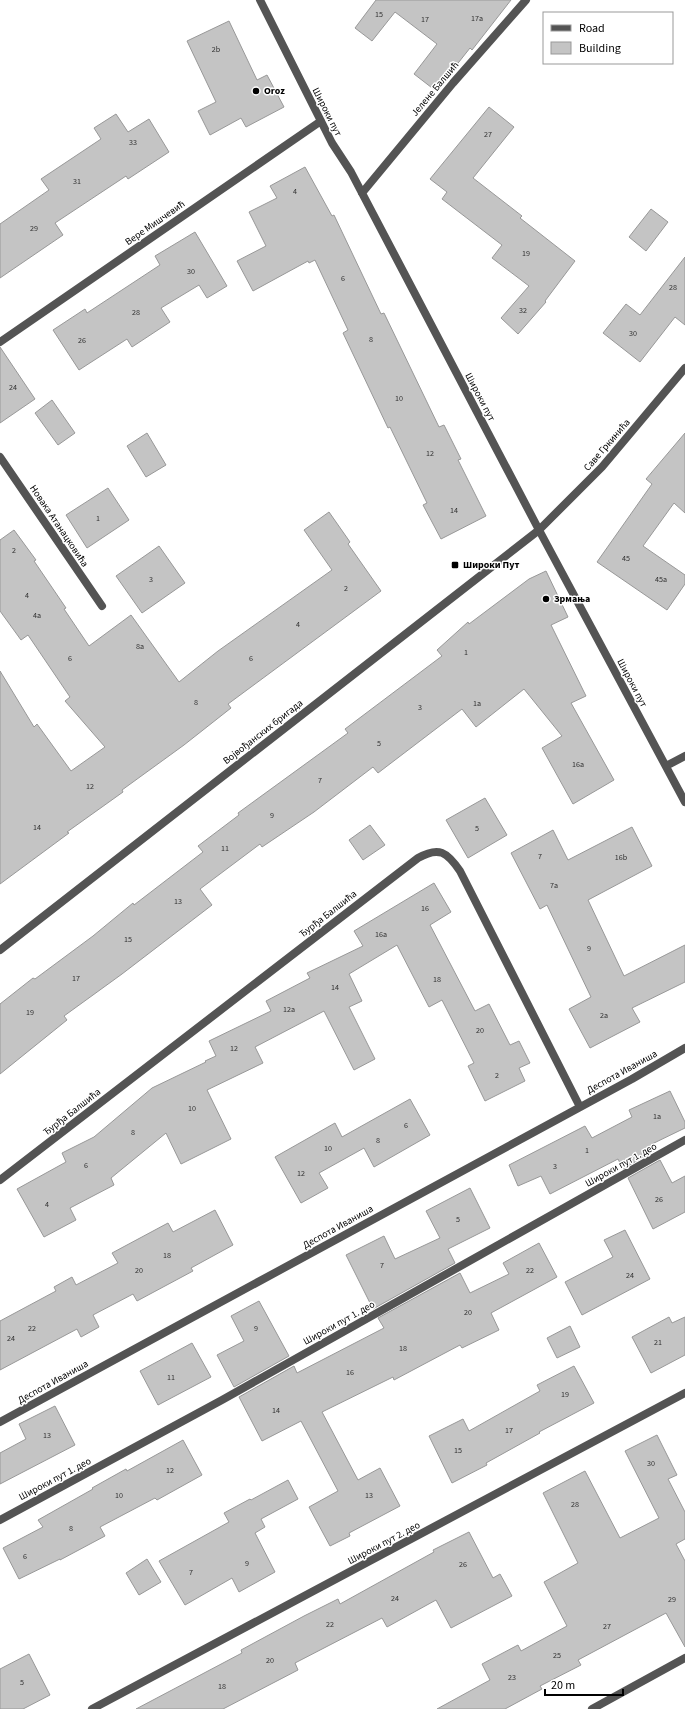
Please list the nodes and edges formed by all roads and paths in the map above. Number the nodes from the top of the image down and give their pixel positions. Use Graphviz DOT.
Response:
graph roads {
  1 [pos="260,0"];
  2 [pos="526,0"];
  3 [pos="321,121"];
  4 [pos="362,194"];
  5 [pos="0,342"];
  6 [pos="685,368"];
  7 [pos="0,457"];
  8 [pos="539,530"];
  9 [pos="102,606"];
  10 [pos="685,756"];
  11 [pos="666,766"];
  12 [pos="685,802"];
  13 [pos="0,950"];
  14 [pos="685,1048"];
  15 [pos="580,1107"];
  16 [pos="685,1140"];
  17 [pos="0,1180"];
  18 [pos="685,1393"];
  19 [pos="0,1422"];
  20 [pos="0,1520"];
  21 [pos="685,1658"];
  22 [pos="92,1709"];
  23 [pos="592,1709"];
  1 -- 3 [label="street, Широки пут"];
  2 -- 4 [label="street, Јелене Балшић"];
  3 -- 4 [label="street, Широки пут"];
  3 -- 5 [label="street, Вере Мишчевић"];
  4 -- 8 [label="street, Широки пут"];
  6 -- 8 [label="street, Саве Гркинића"];
  7 -- 9 [label="street, Новака Атанацковића"];
  8 -- 11 [label="street, Широки пут"];
  8 -- 13 [label="street, Војвођанских бригада"];
  10 -- 11 [label="street"];
  11 -- 12 [label="street, Широки пут"];
  14 -- 15 [label="street, Деспота Иваниша"];
  15 -- 17 [label="street, Ђурђа Балшића"];
  15 -- 19 [label="street, Деспота Иваниша"];
  16 -- 20 [label="street, Широки пут 1. део"];
  18 -- 22 [label="street, Широки пут 2. део"];
  21 -- 23 [label="street"];
}
